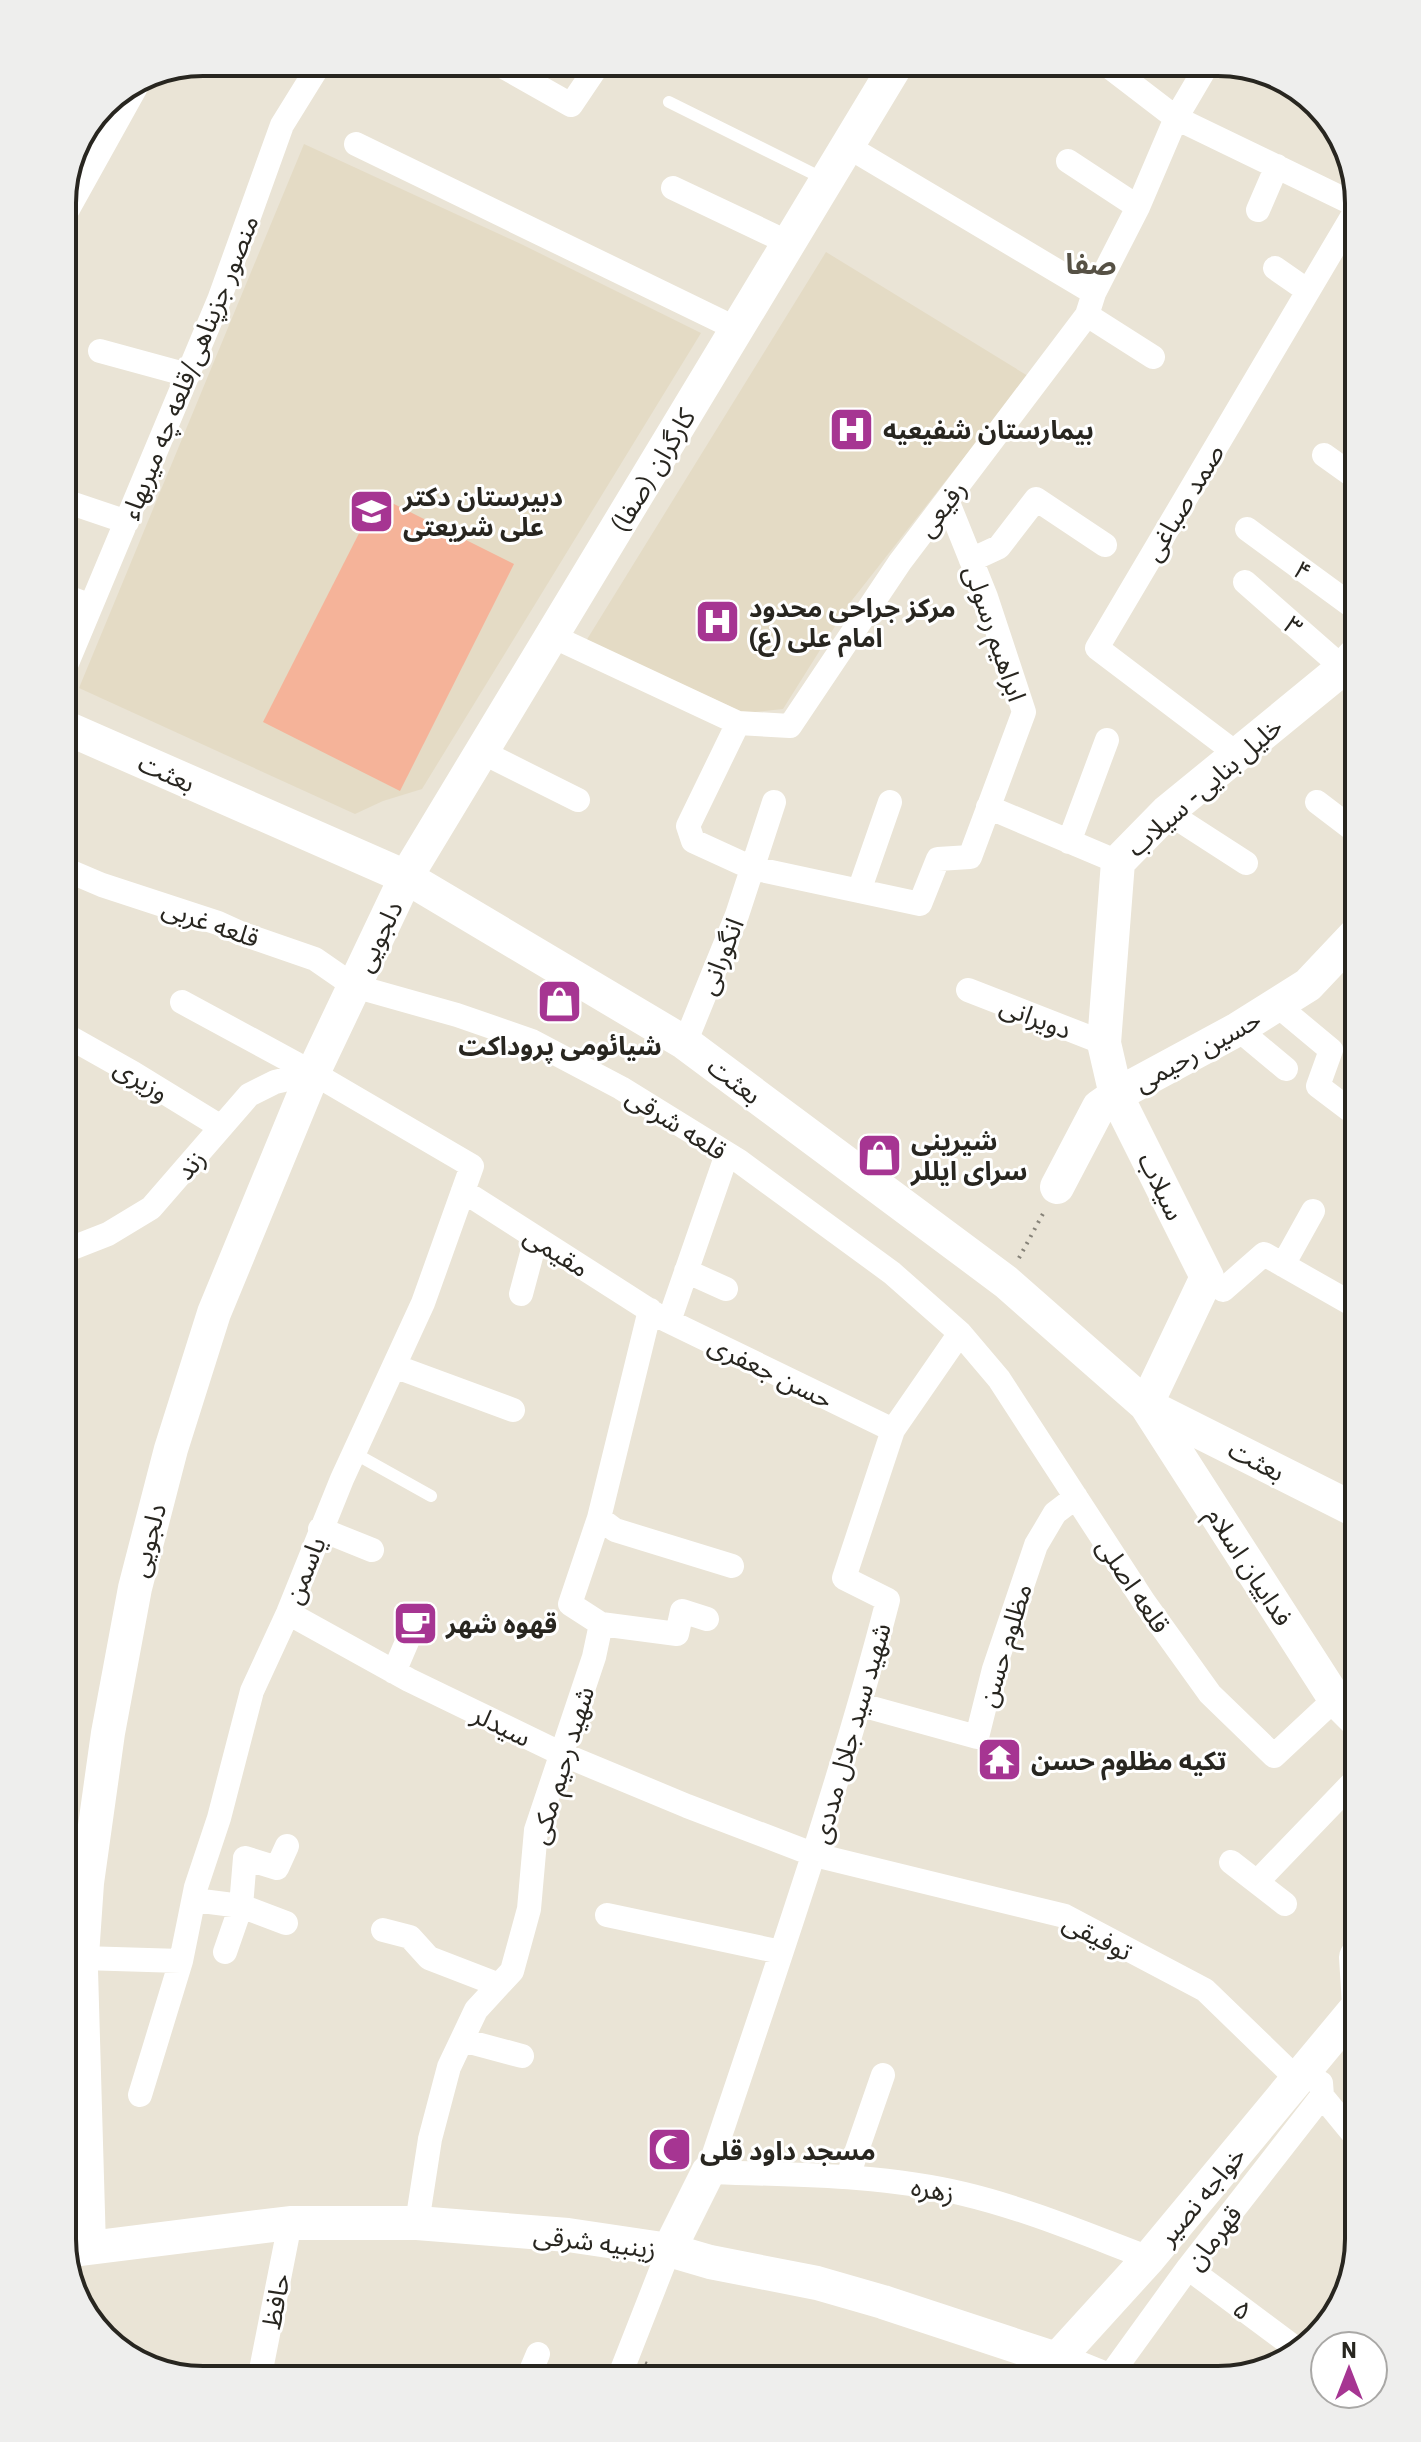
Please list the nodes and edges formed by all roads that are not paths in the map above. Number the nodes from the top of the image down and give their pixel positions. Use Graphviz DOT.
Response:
graph roads {
  1 [pos="312,76"];
  2 [pos="520,76"];
  3 [pos="591,76"];
  4 [pos="890,76"];
  5 [pos="1121,76"];
  6 [pos="1201,76"];
  7 [pos="128,101"];
  8 [pos="669,102"];
  9 [pos="1176,118"];
  10 [pos="356,144"];
  11 [pos="847,146"];
  12 [pos="1068,161"];
  13 [pos="1277,166"];
  14 [pos="827,180"];
  15 [pos="673,188"];
  16 [pos="77,190"];
  17 [pos="1345,199"];
  18 [pos="1138,207"];
  19 [pos="1258,210"];
  20 [pos="1345,229"];
  21 [pos="789,243"];
  22 [pos="1275,268"];
  23 [pos="1308,291"];
  24 [pos="1090,304"];
  25 [pos="737,329"];
  26 [pos="100,351"];
  27 [pos="1153,357"];
  28 [pos="188,375"];
  29 [pos="1324,455"];
  30 [pos="1345,470"];
  31 [pos="947,500"];
  32 [pos="76,505"];
  33 [pos="127,522"];
  34 [pos="1247,529"];
  35 [pos="1105,545"];
  36 [pos="971,560"];
  37 [pos="1245,582"];
  38 [pos="76,600"];
  39 [pos="1345,601"];
  40 [pos="91,606"];
  41 [pos="552,636"];
  42 [pos="76,642"];
  43 [pos="1345,650"];
  44 [pos="1345,664"];
  45 [pos="738,723"];
  46 [pos="76,732"];
  47 [pos="1107,740"];
  48 [pos="482,752"];
  49 [pos="1237,754"];
  50 [pos="578,800"];
  51 [pos="774,802"];
  52 [pos="890,802"];
  53 [pos="1317,802"];
  54 [pos="988,807"];
  55 [pos="1167,812"];
  56 [pos="1345,823"];
  57 [pos="1069,842"];
  58 [pos="1118,862"];
  59 [pos="1246,863"];
  60 [pos="752,868"];
  61 [pos="76,874"];
  62 [pos="406,877"];
  63 [pos="859,891"];
  64 [pos="1345,946"];
  65 [pos="354,986"];
  66 [pos="968,990"];
  67 [pos="182,1002"];
  68 [pos="1277,1005"];
  69 [pos="1238,1029"];
  70 [pos="76,1041"];
  71 [pos="685,1043"];
  72 [pos="1104,1043"];
  73 [pos="1286,1069"];
  74 [pos="313,1073"];
  75 [pos="1116,1095"];
  76 [pos="1345,1106"];
  77 [pos="221,1127"];
  78 [pos="727,1154"];
  79 [pos="1057,1187"];
  80 [pos="463,1191"];
  81 [pos="1313,1211"];
  82 [pos="536,1238"];
  83 [pos="76,1247"];
  84 [pos="1283,1265"];
  85 [pos="686,1271"];
  86 [pos="1207,1277"];
  87 [pos="726,1289"];
  88 [pos="521,1294"];
  89 [pos="1345,1300"];
  90 [pos="659,1316"];
  91 [pos="960,1333"];
  92 [pos="394,1366"];
  93 [pos="1146,1405"];
  94 [pos="513,1410"];
  95 [pos="893,1430"];
  96 [pos="354,1453"];
  97 [pos="431,1496"];
  98 [pos="1076,1497"];
  99 [pos="1345,1505"];
  100 [pos="599,1518"];
  101 [pos="320,1529"];
  102 [pos="372,1550"];
  103 [pos="732,1566"];
  104 [pos="288,1613"];
  105 [pos="707,1619"];
  106 [pos="415,1623"];
  107 [pos="601,1624"];
  108 [pos="394,1672"];
  109 [pos="1335,1699"];
  110 [pos="861,1705"];
  111 [pos="1345,1709"];
  112 [pos="562,1754"];
  113 [pos="1345,1791"];
  114 [pos="287,1846"];
  115 [pos="815,1855"];
  116 [pos="1231,1862"];
  117 [pos="1257,1882"];
  118 [pos="194,1900"];
  119 [pos="1285,1904"];
  120 [pos="241,1906"];
  121 [pos="607,1915"];
  122 [pos="286,1923"];
  123 [pos="383,1930"];
  124 [pos="76,1937"];
  125 [pos="225,1952"];
  126 [pos="781,1952"];
  127 [pos="76,1956"];
  128 [pos="181,1961"];
  129 [pos="499,1985"];
  130 [pos="1345,2022"];
  131 [pos="462,2040"];
  132 [pos="522,2056"];
  133 [pos="883,2075"];
  134 [pos="1310,2087"];
  135 [pos="140,2095"];
  136 [pos="1345,2126"];
  137 [pos="708,2172"];
  138 [pos="848,2176"];
  139 [pos="76,2190"];
  140 [pos="290,2223"];
  141 [pos="417,2223"];
  142 [pos="77,2249"];
  143 [pos="669,2250"];
  144 [pos="1149,2258"];
  145 [pos="1188,2268"];
  146 [pos="1290,2344"];
  147 [pos="538,2354"];
  148 [pos="262,2366"];
  149 [pos="533,2366"];
  150 [pos="624,2366"];
  151 [pos="1037,2366"];
  152 [pos="1051,2366"];
  153 [pos="1118,2366"];
  1 -- 28 [label="street, منصور جزپناهی/قلعه چه میربهاء"];
  2 -- 3 [label="street"];
  4 -- 11 [label="main road, کارگران (صفا)"];
  5 -- 9 [label="street"];
  6 -- 9 [label="street, رفیعی"];
  7 -- 16 [label="street"];
  8 -- 14 [label="lane"];
  9 -- 13 [label="street"];
  9 -- 18 [label="street, رفیعی"];
  10 -- 25 [label="street"];
  11 -- 14 [label="main road, کارگران (صفا)"];
  11 -- 24 [label="street"];
  12 -- 18 [label="street"];
  13 -- 17 [label="street"];
  13 -- 19 [label="street"];
  14 -- 21 [label="main road, کارگران (صفا)"];
  15 -- 21 [label="street"];
  18 -- 24 [label="street, رفیعی"];
  20 -- 23 [label="street, صمد صباغی"];
  21 -- 25 [label="main road, کارگران (صفا)"];
  22 -- 23 [label="street"];
  23 -- 49 [label="street, صمد صباغی"];
  24 -- 27 [label="street"];
  24 -- 31 [label="street, رفیعی"];
  25 -- 41 [label="main road, کارگران (صفا)"];
  26 -- 28 [label="street"];
  28 -- 33 [label="street, منصور جزپناهی/قلعه چه میربهاء"];
  29 -- 30 [label="street"];
  31 -- 36 [label="street, ابراهیم رسولی"];
  31 -- 45 [label="street, رفیعی"];
  32 -- 33 [label="street"];
  33 -- 40 [label="street, منصور جزپناهی/قلعه چه میربهاء"];
  34 -- 39 [label="street, ۴"];
  35 -- 36 [label="street"];
  36 -- 54 [label="street, ابراهیم رسولی"];
  37 -- 43 [label="street, ۳"];
  38 -- 40 [label="street"];
  40 -- 42 [label="street, منصور جزپناهی/قلعه چه میربهاء"];
  41 -- 45 [label="street, رفیعی"];
  41 -- 48 [label="main road, کارگران (صفا)"];
  44 -- 49 [label="main road, خلیل بنایی- سیلاب"];
  45 -- 60 [label="street"];
  46 -- 62 [label="main road, بعثت"];
  47 -- 57 [label="street"];
  48 -- 50 [label="street"];
  48 -- 62 [label="main road, کارگران (صفا)"];
  49 -- 55 [label="main road, خلیل بنایی- سیلاب"];
  51 -- 60 [label="street, انگورانی"];
  52 -- 63 [label="street"];
  53 -- 56 [label="street"];
  54 -- 57 [label="street"];
  54 -- 63 [label="street, ابراهیم رسولی"];
  55 -- 58 [label="main road, خلیل بنایی- سیلاب"];
  55 -- 59 [label="street"];
  57 -- 58 [label="street"];
  58 -- 72 [label="main road, خلیل بنایی- سیلاب"];
  60 -- 63 [label="street"];
  60 -- 71 [label="street, انگورانی"];
  61 -- 65 [label="street, قلعه غربی"];
  62 -- 65 [label="main road, دلجویی"];
  62 -- 71 [label="main road, بعثت"];
  64 -- 68 [label="main road, حسین رحیمی"];
  65 -- 74 [label="main road, دلجویی"];
  65 -- 78 [label="street, قلعه شرقی"];
  66 -- 72 [label="street, دویرانی"];
  67 -- 74 [label="street"];
  68 -- 69 [label="main road, حسین رحیمی"];
  68 -- 76 [label="street"];
  69 -- 73 [label="street"];
  69 -- 75 [label="main road, حسین رحیمی"];
  70 -- 77 [label="street, وزیری"];
  71 -- 93 [label="main road, بعثت"];
  72 -- 75 [label="main road, خلیل بنایی- سیلاب"];
  74 -- 77 [label="street, زند"];
  74 -- 80 [label="street"];
  74 -- 124 [label="main road, دلجویی"];
  75 -- 79 [label="main road, حسین رحیمی"];
  75 -- 86 [label="main road, سیلاب"];
  77 -- 83 [label="street, زند"];
  78 -- 85 [label="street"];
  78 -- 91 [label="street, قلعه شرقی"];
  80 -- 82 [label="street, مقیمی"];
  80 -- 92 [label="street, یاسمن"];
  81 -- 84 [label="street"];
  82 -- 88 [label="street"];
  82 -- 90 [label="street, مقیمی"];
  84 -- 86 [label="street"];
  84 -- 89 [label="street"];
  85 -- 87 [label="street"];
  85 -- 90 [label="street"];
  86 -- 93 [label="main road"];
  90 -- 95 [label="street, حسن جعفری"];
  90 -- 100 [label="street"];
  91 -- 95 [label="street, شهید سید جلال مددی"];
  91 -- 98 [label="street, قلعه اصلی"];
  92 -- 94 [label="street"];
  92 -- 96 [label="street, یاسمن"];
  93 -- 99 [label="main road, بعثت"];
  93 -- 109 [label="main road, فداییان اسلام"];
  95 -- 110 [label="street, شهید سید جلال مددی"];
  96 -- 97 [label="lane"];
  96 -- 101 [label="street, یاسمن"];
  98 -- 109 [label="street, قلعه اصلی"];
  98 -- 110 [label="street, مظلوم حسن"];
  100 -- 103 [label="street"];
  100 -- 107 [label="street"];
  101 -- 102 [label="street"];
  101 -- 104 [label="street, یاسمن"];
  104 -- 108 [label="street, سیدلر"];
  104 -- 118 [label="street, یاسمن"];
  105 -- 107 [label="street"];
  106 -- 108 [label="street"];
  107 -- 112 [label="street, شهید رحیم مکی"];
  108 -- 112 [label="street, سیدلر"];
  109 -- 111 [label="main road, فداییان اسلام"];
  110 -- 115 [label="street, شهید سید جلال مددی"];
  112 -- 115 [label="street, سیدلر"];
  112 -- 129 [label="street, شهید رحیم مکی"];
  113 -- 117 [label="street"];
  114 -- 120 [label="street"];
  115 -- 126 [label="street, شهید سید جلال مددی"];
  115 -- 134 [label="street, توفیقی"];
  116 -- 117 [label="street"];
  117 -- 119 [label="street"];
  118 -- 120 [label="street"];
  118 -- 128 [label="street, یاسمن"];
  120 -- 122 [label="street"];
  120 -- 125 [label="street"];
  121 -- 126 [label="street"];
  123 -- 129 [label="street"];
  126 -- 137 [label="street, شهید سید جلال مددی"];
  127 -- 128 [label="street"];
  128 -- 135 [label="street, یاسمن"];
  129 -- 131 [label="street, شهید رحیم مکی"];
  130 -- 134 [label="main road, خواجه نصیر"];
  131 -- 132 [label="street"];
  131 -- 141 [label="street, شهید رحیم مکی"];
  133 -- 138 [label="street"];
  134 -- 136 [label="street, توفیقی"];
  134 -- 144 [label="main road, خواجه نصیر"];
  134 -- 145 [label="street, قهرمان"];
  137 -- 138 [label="street, زهره"];
  137 -- 143 [label="main road"];
  138 -- 144 [label="street, زهره"];
  139 -- 142 [label="main road, دلجویی"];
  140 -- 141 [label="main road, زینبیه شرقی"];
  140 -- 142 [label="main road, زینبیه شرقی"];
  140 -- 148 [label="street, حافظ"];
  141 -- 143 [label="main road, زینبیه شرقی"];
  143 -- 150 [label="street"];
  143 -- 151 [label="main road, زینبیه شرقی"];
  144 -- 152 [label="main road, خواجه نصیر"];
  145 -- 146 [label="street, ۵"];
  145 -- 153 [label="street, قهرمان"];
  147 -- 149 [label="street"];
}
